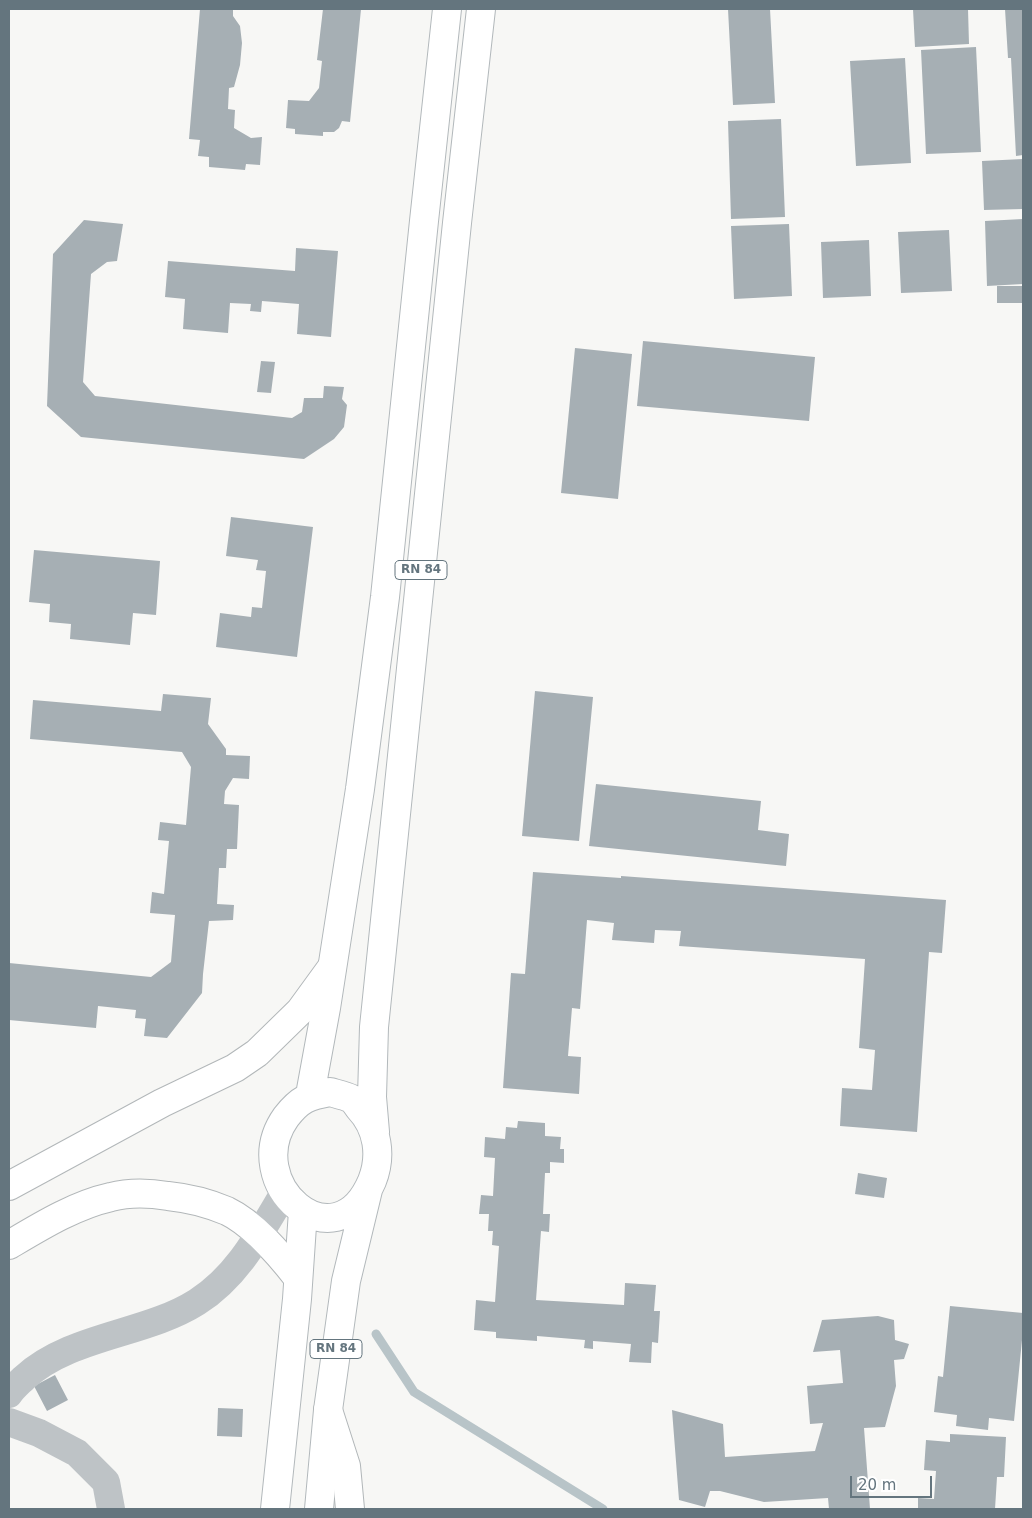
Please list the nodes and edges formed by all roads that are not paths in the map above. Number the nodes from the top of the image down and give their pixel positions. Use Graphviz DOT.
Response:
graph roads {
  1 [pos="447,9"];
  2 [pos="481,9"];
  3 [pos="424,221"];
  4 [pos="457,223"];
  5 [pos="392,530"];
  6 [pos="425,533"];
  7 [pos="332,966"];
  8 [pos="310,1095"];
  9 [pos="375,1132"];
  10 [pos="9,1186"];
  11 [pos="368,1190"];
  12 [pos="284,1193"];
  13 [pos="303,1211"];
  14 [pos="259,1234"];
  15 [pos="9,1245"];
  16 [pos="298,1278"];
  17 [pos="9,1394"];
  18 [pos="328,1410"];
  19 [pos="9,1422"];
  20 [pos="111,1509"];
  21 [pos="275,1509"];
  22 [pos="319,1509"];
  23 [pos="350,1509"];
  1 -- 3 [label="main road, RN 84"];
  2 -- 4 [label="main road, RN 84"];
  3 -- 4 [label="main road"];
  3 -- 5 [label="main road, RN 84"];
  4 -- 6 [label="main road, RN 84"];
  5 -- 6 [label="main road"];
  5 -- 7 [label="main road, RN 84"];
  6 -- 9 [label="main road, RN 84"];
  7 -- 8 [label="main road, RN 84"];
  7 -- 10 [label="main road"];
  8 -- 9 [label="main road"];
  8 -- 12 [label="main road"];
  9 -- 11 [label="main road"];
  11 -- 13 [label="main road"];
  11 -- 18 [label="main road, RN 84"];
  12 -- 13 [label="main road"];
  12 -- 14 [label="lane"];
  13 -- 16 [label="main road, RN 84"];
  14 -- 15 [label="main road"];
  14 -- 16 [label="main road"];
  14 -- 17 [label="lane"];
  16 -- 21 [label="main road, RN 84"];
  18 -- 22 [label="main road, RN 84"];
  18 -- 23 [label="main road"];
  19 -- 20 [label="lane"];
}
